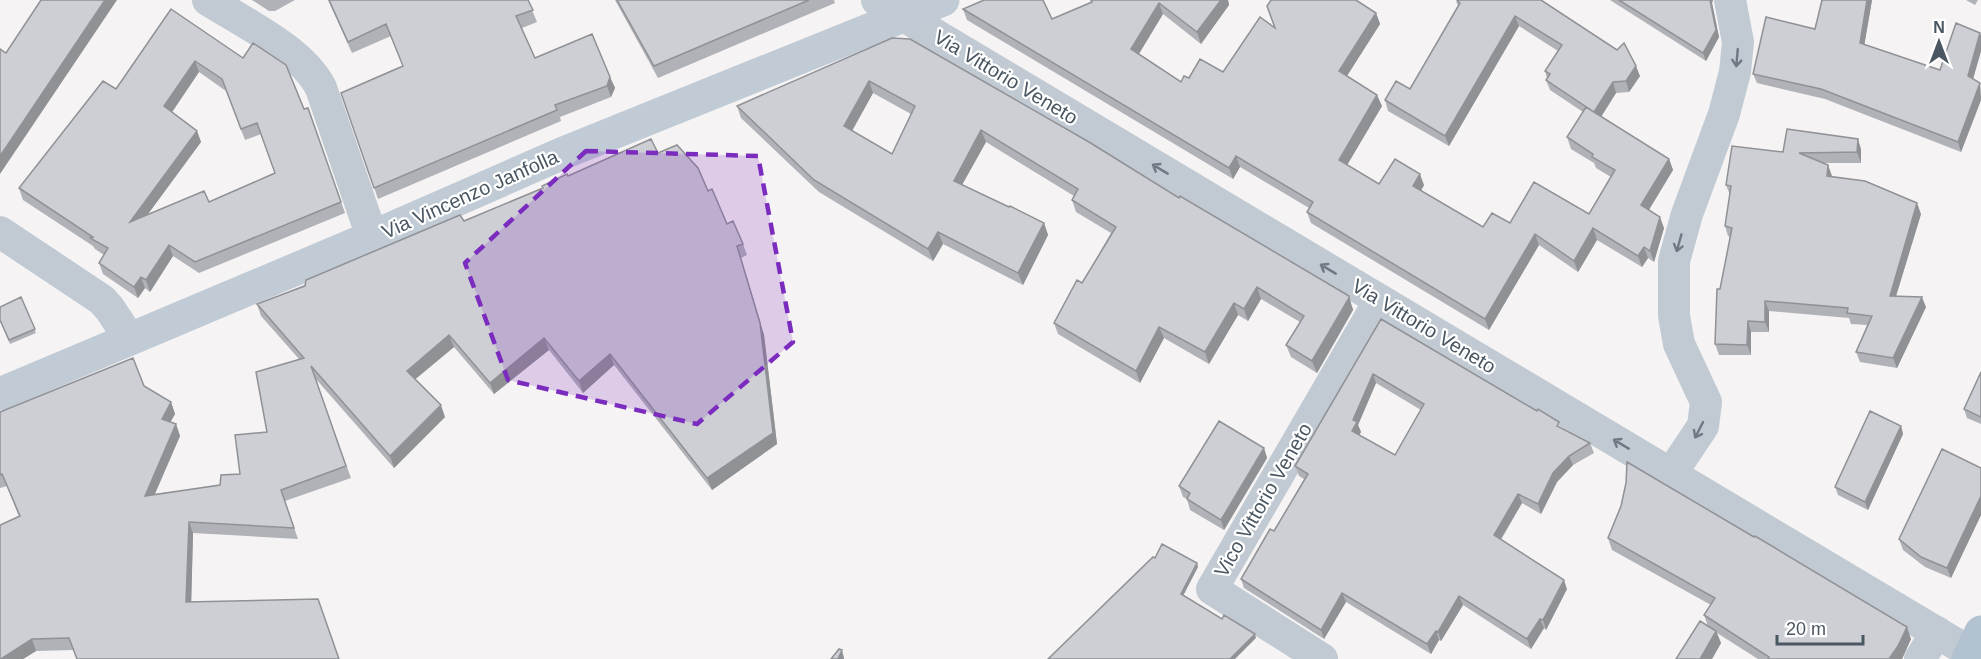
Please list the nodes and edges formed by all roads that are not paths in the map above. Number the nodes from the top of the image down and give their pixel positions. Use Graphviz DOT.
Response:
graph roads {
  1 [pos="208,0"];
  2 [pos="943,0"];
  3 [pos="1730,0"];
  4 [pos="890,8"];
  5 [pos="0,232"];
  6 [pos="372,237"];
  7 [pos="1380,300"];
  8 [pos="129,338"];
  9 [pos="0,394"];
  10 [pos="1671,474"];
  11 [pos="1937,632"];
  12 [pos="1975,651"];
  13 [pos="1322,659"];
  14 [pos="1920,659"];
  1 -- 6 [label="street"];
  2 -- 4 [label="main road, Via Vincenzo Janfolla"];
  3 -- 10 [label="street, one-way"];
  4 -- 6 [label="main road, Via Vincenzo Janfolla"];
  7 -- 4 [label="street, Via Vittorio Veneto, one-way"];
  5 -- 8 [label="street"];
  6 -- 8 [label="main road, Via Vincenzo Janfolla"];
  10 -- 7 [label="street, Via Vittorio Veneto, one-way"];
  7 -- 13 [label="street, Vico Vittorio Veneto"];
  8 -- 9 [label="main road, Via Vincenzo Janfolla"];
  10 -- 11 [label="street, Via Vittorio Veneto"];
  11 -- 12 [label="street, Via Vittorio Veneto"];
  11 -- 14 [label="street"];
}
